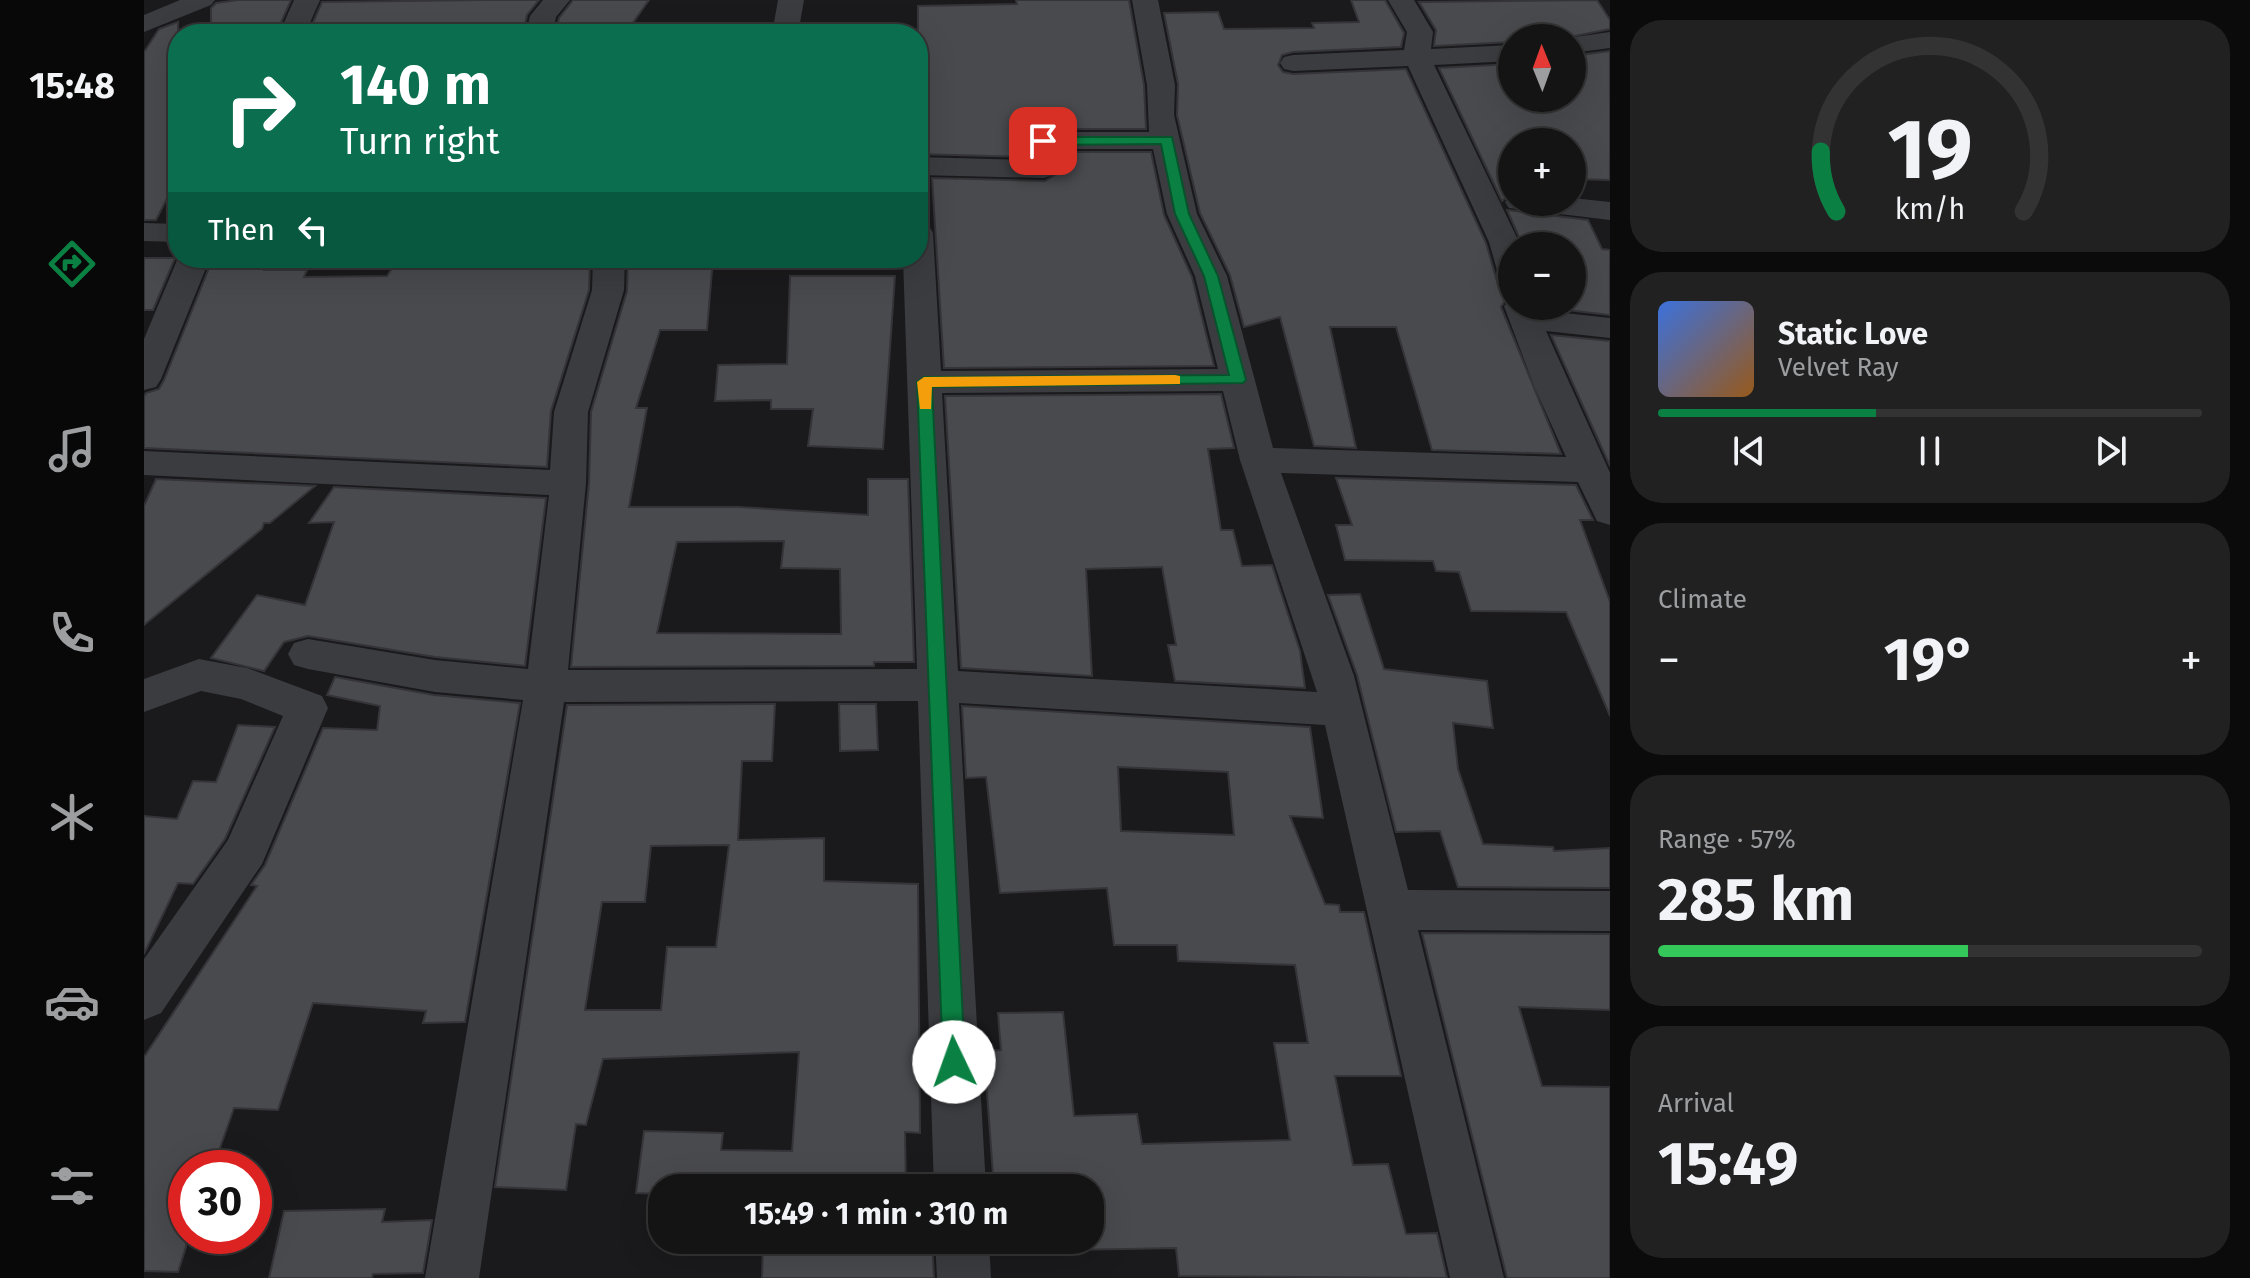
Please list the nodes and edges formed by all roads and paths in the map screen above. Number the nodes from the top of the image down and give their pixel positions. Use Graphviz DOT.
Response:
graph roads {
  1 [pos="202,0"];
  2 [pos="307,0"];
  3 [pos="557,0"];
  4 [pos="791,0"];
  5 [pos="1145,0"];
  6 [pos="1401,0"];
  7 [pos="144,24"];
  8 [pos="296,24"];
  9 [pos="541,24"];
  10 [pos="787,24"];
  11 [pos="1610,40"];
  12 [pos="1586,43"];
  13 [pos="1498,53"];
  14 [pos="1417,56"];
  15 [pos="1293,63"];
  16 [pos="1167,140"];
  17 [pos="928,166"];
  18 [pos="1498,200"];
  19 [pos="1586,209"];
  20 [pos="1610,211"];
  21 [pos="144,232"];
  22 [pos="168,233"];
  23 [pos="190,268"];
  24 [pos="609,268"];
  25 [pos="919,268"];
  26 [pos="1525,320"];
  27 [pos="1563,320"];
  28 [pos="1610,328"];
  29 [pos="144,379"];
  30 [pos="1238,380"];
  31 [pos="924,382"];
  32 [pos="1258,460"];
  33 [pos="144,463"];
  34 [pos="1590,470"];
  35 [pos="568,483"];
  36 [pos="1610,512"];
  37 [pos="308,654"];
  38 [pos="938,685"];
  39 [pos="545,686"];
  40 [pos="144,696"];
  41 [pos="1343,710"];
  42 [pos="1392,910"];
  43 [pos="1610,911"];
  44 [pos="144,998"];
  45 [pos="959,1174"];
  46 [pos="963,1254"];
  47 [pos="452,1278"];
  48 [pos="964,1278"];
  49 [pos="1477,1278"];
  1 -- 7 [label="street"];
  2 -- 8 [label="street"];
  3 -- 9 [label="street"];
  4 -- 10 [label="street"];
  5 -- 16 [label="street"];
  6 -- 14 [label="street"];
  11 -- 12 [label="street"];
  13 -- 14 [label="street"];
  14 -- 15 [label="street"];
  14 -- 18 [label="street"];
  16 -- 17 [label="street"];
  16 -- 30 [label="street"];
  19 -- 20 [label="street"];
  21 -- 22 [label="street"];
  23 -- 29 [label="street"];
  24 -- 35 [label="street"];
  25 -- 31 [label="street"];
  26 -- 34 [label="street"];
  27 -- 28 [label="street"];
  30 -- 31 [label="street"];
  30 -- 32 [label="street"];
  31 -- 38 [label="street"];
  32 -- 34 [label="street"];
  32 -- 41 [label="street"];
  33 -- 35 [label="street"];
  34 -- 36 [label="street"];
  35 -- 39 [label="street"];
  37 -- 39 [label="street"];
  38 -- 39 [label="street"];
  38 -- 41 [label="street"];
  38 -- 45 [label="street"];
  39 -- 47 [label="street"];
  40 -- 44 [label="street"];
  41 -- 42 [label="street"];
  42 -- 43 [label="street"];
  42 -- 49 [label="street"];
  46 -- 48 [label="street"];
}
